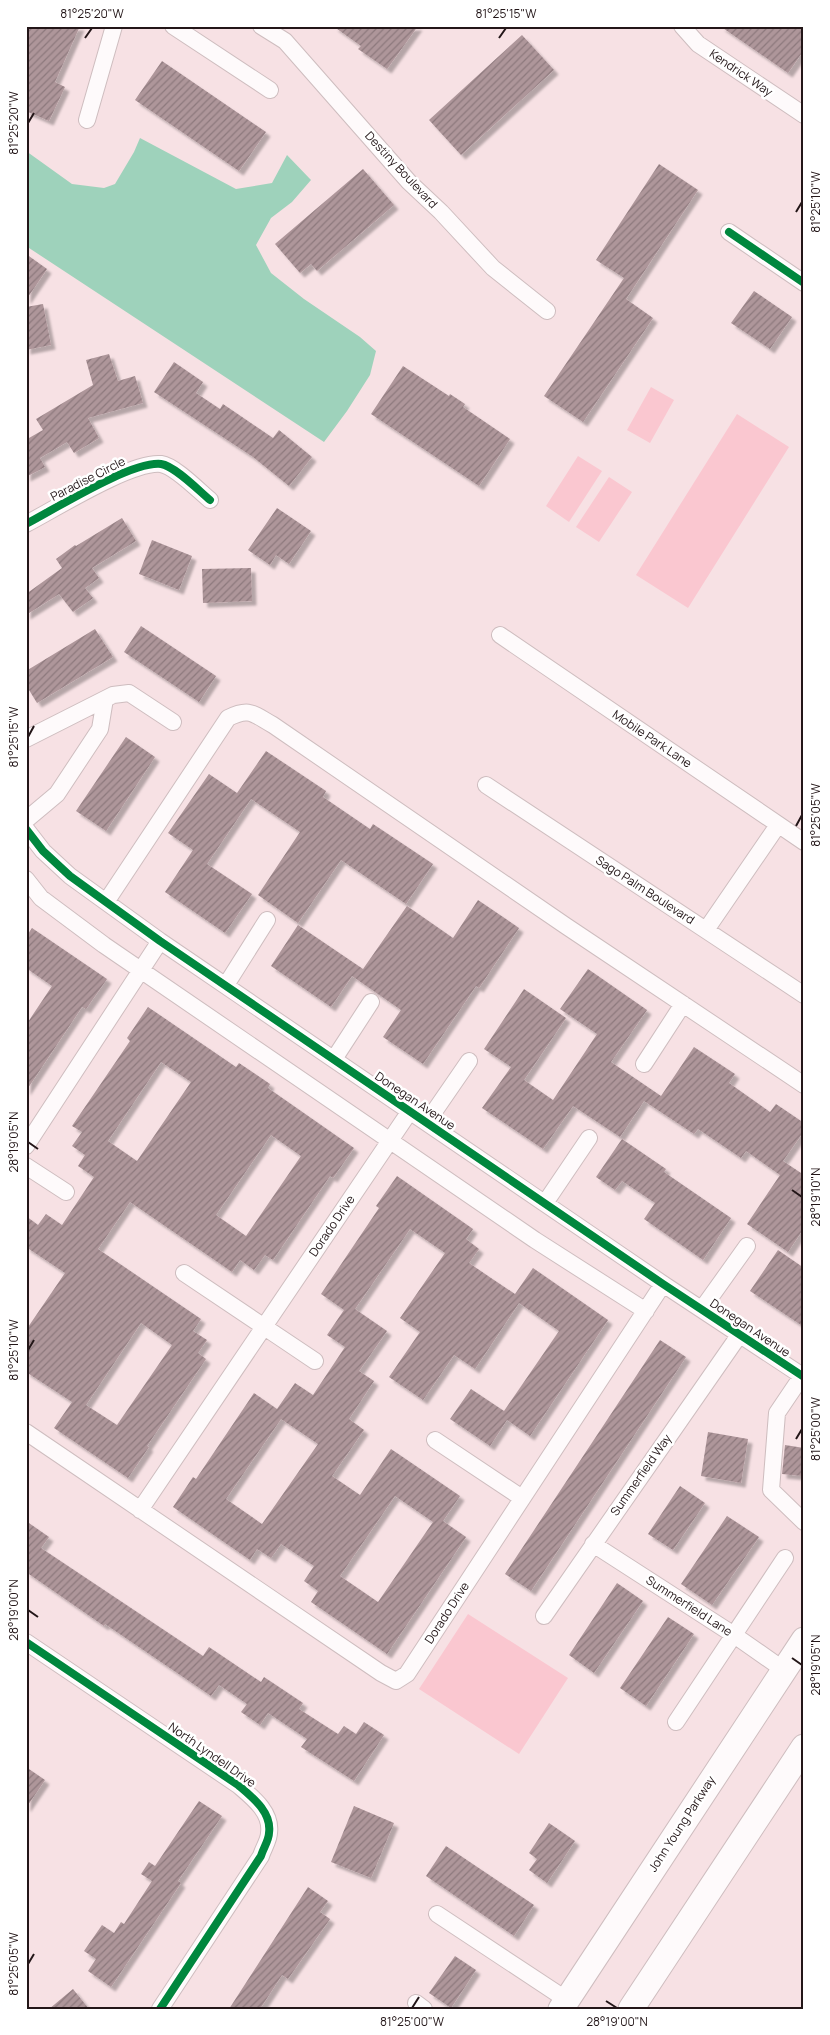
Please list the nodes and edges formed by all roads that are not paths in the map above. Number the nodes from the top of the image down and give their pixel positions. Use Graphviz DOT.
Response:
graph roads {
  1 [pos="114,26"];
  2 [pos="173,26"];
  3 [pos="261,26"];
  4 [pos="682,26"];
  5 [pos="270,90"];
  6 [pos="804,116"];
  7 [pos="87,120"];
  8 [pos="729,232"];
  9 [pos="804,283"];
  10 [pos="547,311"];
  11 [pos="210,500"];
  12 [pos="26,524"];
  13 [pos="500,635"];
  14 [pos="105,699"];
  15 [pos="173,722"];
  16 [pos="26,739"];
  17 [pos="486,785"];
  18 [pos="26,820"];
  19 [pos="778,825"];
  20 [pos="26,829"];
  21 [pos="804,842"];
  22 [pos="26,880"];
  23 [pos="106,902"];
  24 [pos="267,920"];
  25 [pos="706,930"];
  26 [pos="160,941"];
  27 [pos="141,970"];
  28 [pos="226,985"];
  29 [pos="804,994"];
  30 [pos="371,1002"];
  31 [pos="683,1004"];
  32 [pos="334,1059"];
  33 [pos="469,1061"];
  34 [pos="644,1064"];
  35 [pos="804,1084"];
  36 [pos="410,1111"];
  37 [pos="427,1122"];
  38 [pos="589,1138"];
  39 [pos="390,1141"];
  40 [pos="26,1146"];
  41 [pos="26,1166"];
  42 [pos="66,1192"];
  43 [pos="545,1203"];
  44 [pos="747,1246"];
  45 [pos="184,1273"];
  46 [pos="663,1284"];
  47 [pos="702,1309"];
  48 [pos="646,1311"];
  49 [pos="264,1327"];
  50 [pos="740,1334"];
  51 [pos="316,1361"];
  52 [pos="803,1377"];
  53 [pos="26,1432"];
  54 [pos="436,1440"];
  55 [pos="522,1498"];
  56 [pos="140,1510"];
  57 [pos="804,1522"];
  58 [pos="593,1544"];
  59 [pos="785,1558"];
  60 [pos="544,1616"];
  61 [pos="734,1635"];
  62 [pos="804,1640"];
  63 [pos="28,1646"];
  64 [pos="784,1670"];
  65 [pos="676,1722"];
  66 [pos="804,1747"];
  67 [pos="436,1914"];
  68 [pos="564,2004"];
  69 [pos="160,2009"];
  70 [pos="631,2009"];
  1 -- 7 [label="street"];
  2 -- 5 [label="street"];
  3 -- 10 [label="street, Destiny Boulevard"];
  4 -- 6 [label="street, Kendrick Way"];
  8 -- 9 [label="street"];
  11 -- 12 [label="street, Paradise Circle"];
  13 -- 19 [label="street, Mobile Park Lane"];
  14 -- 15 [label="street"];
  14 -- 16 [label="street"];
  14 -- 18 [label="street"];
  17 -- 25 [label="street, Sago Palm Boulevard"];
  19 -- 21 [label="street, Mobile Park Lane"];
  19 -- 25 [label="street"];
  20 -- 23 [label="street, Donegan Avenue"];
  22 -- 27 [label="street"];
  23 -- 26 [label="street, Donegan Avenue"];
  23 -- 31 [label="street"];
  24 -- 28 [label="street"];
  25 -- 29 [label="street, Sago Palm Boulevard"];
  26 -- 27 [label="street"];
  26 -- 28 [label="street, Donegan Avenue"];
  27 -- 39 [label="street"];
  27 -- 40 [label="street"];
  28 -- 32 [label="street, Donegan Avenue"];
  30 -- 32 [label="street"];
  31 -- 34 [label="street"];
  31 -- 35 [label="street"];
  32 -- 36 [label="street, Donegan Avenue"];
  33 -- 37 [label="street"];
  36 -- 37 [label="street, Donegan Avenue"];
  36 -- 39 [label="street, Dorado Drive"];
  37 -- 43 [label="street, Donegan Avenue"];
  38 -- 43 [label="street"];
  39 -- 48 [label="street"];
  39 -- 49 [label="street, Dorado Drive"];
  41 -- 42 [label="street"];
  43 -- 46 [label="street, Donegan Avenue"];
  44 -- 47 [label="street"];
  45 -- 49 [label="street"];
  46 -- 47 [label="street, Donegan Avenue"];
  46 -- 48 [label="street, Dorado Drive"];
  47 -- 50 [label="street, Donegan Avenue"];
  48 -- 55 [label="street, Dorado Drive"];
  49 -- 51 [label="street"];
  49 -- 56 [label="street, Dorado Drive"];
  50 -- 52 [label="street, Donegan Avenue"];
  50 -- 58 [label="street, Summerfield Way"];
  52 -- 57 [label="street"];
  53 -- 56 [label="street, Dorado Drive"];
  54 -- 55 [label="street"];
  55 -- 56 [label="street, Dorado Drive"];
  58 -- 60 [label="street, Summerfield Way"];
  58 -- 61 [label="street, Summerfield Lane"];
  59 -- 61 [label="street"];
  61 -- 64 [label="street, Summerfield Lane"];
  61 -- 65 [label="street"];
  62 -- 64 [label="highway, John Young Parkway"];
  63 -- 69 [label="street, North Lyndell Drive"];
  64 -- 68 [label="highway, John Young Parkway"];
  66 -- 70 [label="highway"];
  67 -- 68 [label="street"];
}
